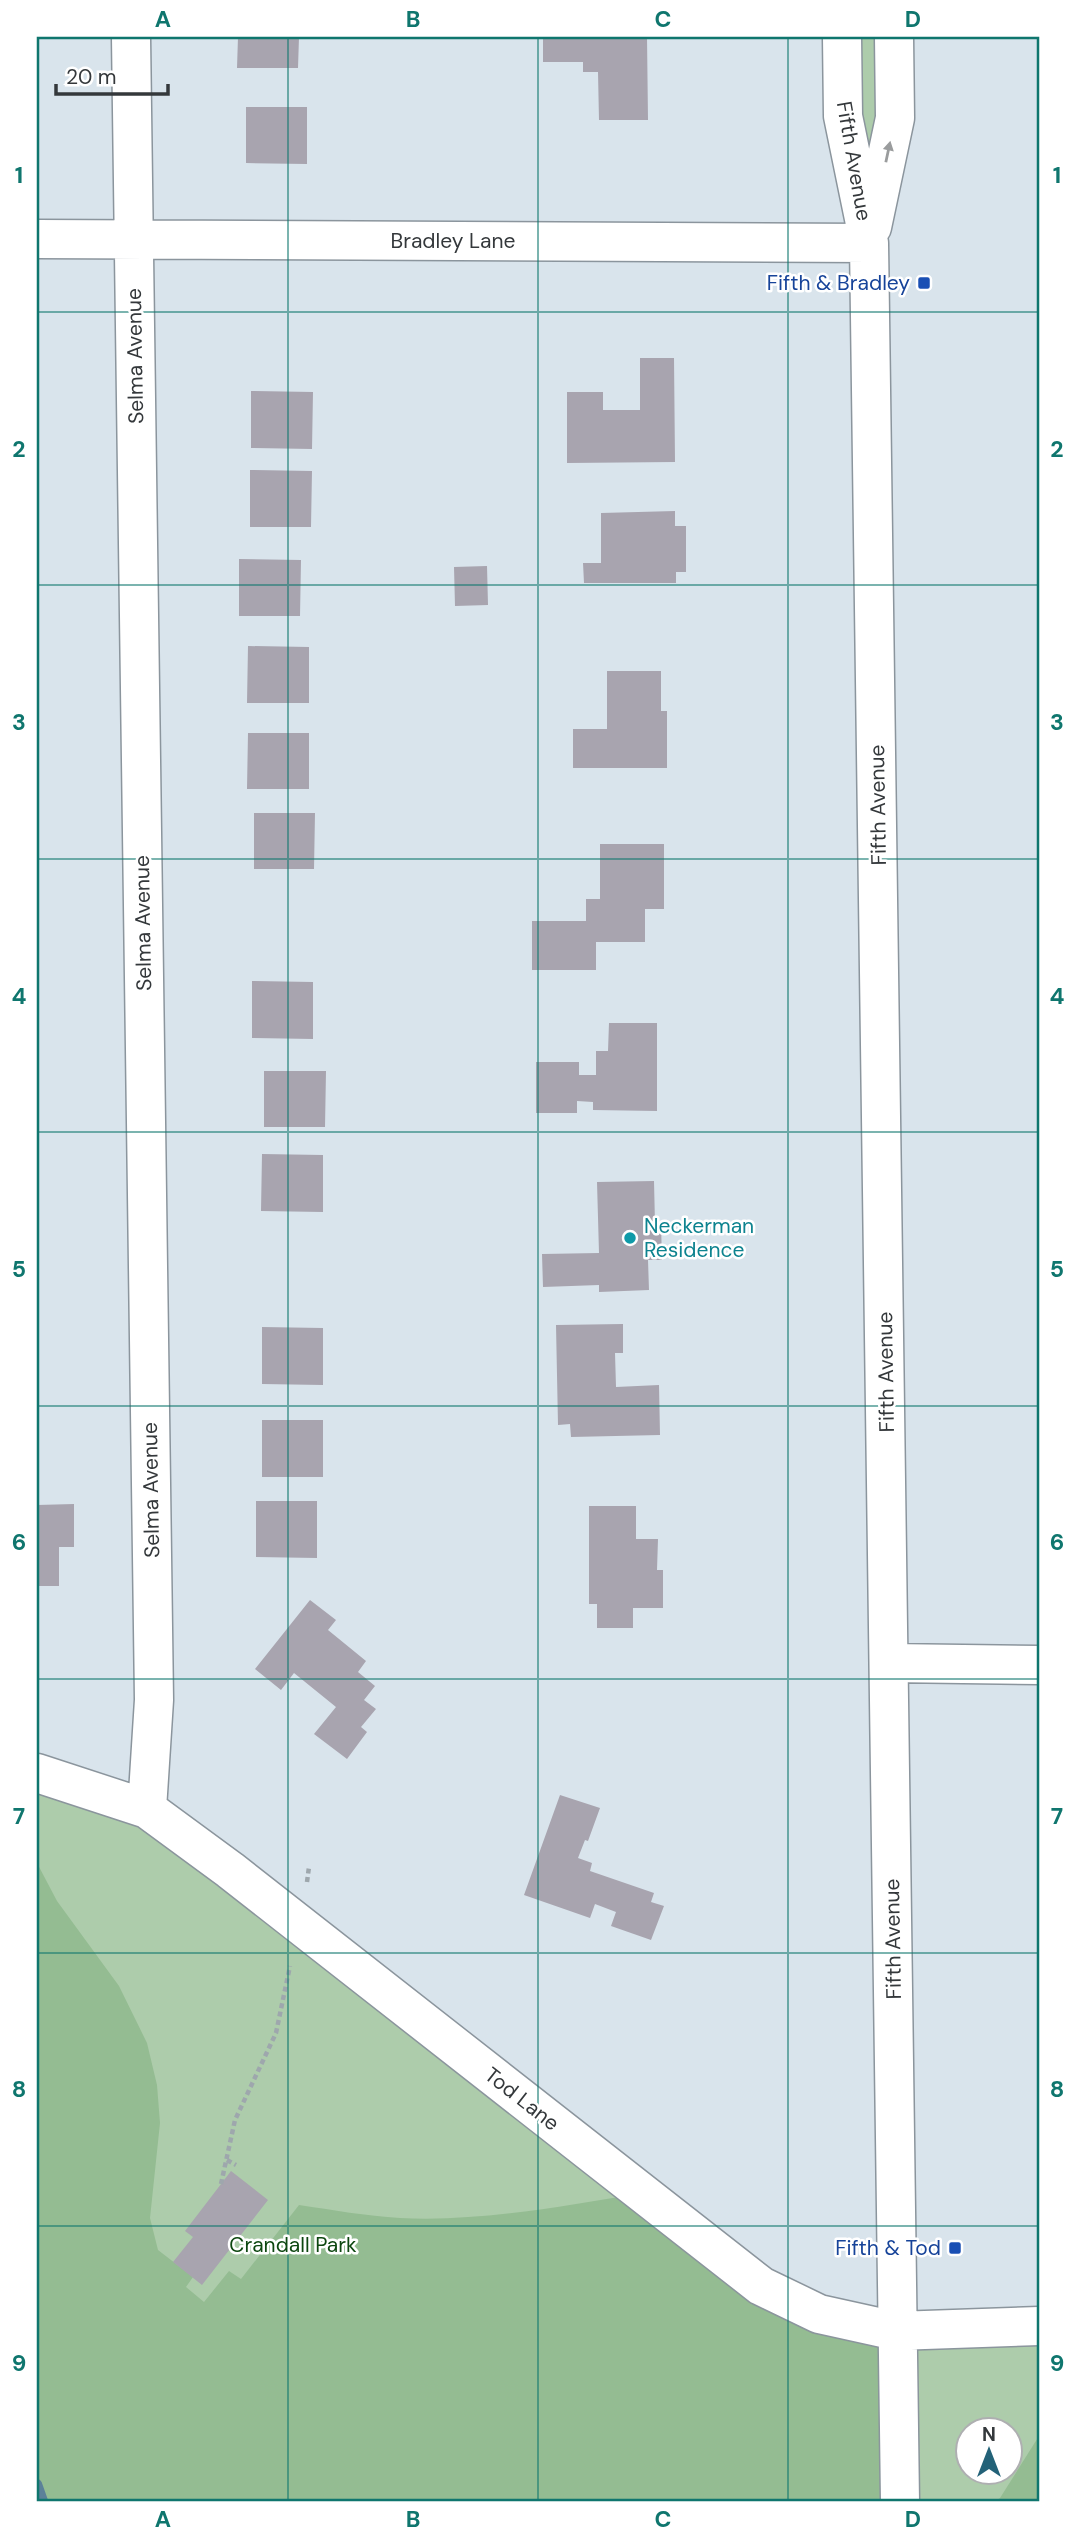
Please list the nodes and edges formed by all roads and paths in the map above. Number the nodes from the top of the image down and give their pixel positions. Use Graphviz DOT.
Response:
graph roads {
  1 [pos="131,37"];
  2 [pos="842,37"];
  3 [pos="894,37"];
  4 [pos="37,239"];
  5 [pos="134,239"];
  6 [pos="869,243"];
  7 [pos="890,1663"];
  8 [pos="1039,1665"];
  9 [pos="37,1773"];
  10 [pos="147,1809"];
  11 [pos="309,1867"];
  12 [pos="299,1924"];
  13 [pos="227,2160"];
  14 [pos="236,2165"];
  15 [pos="221,2184"];
  16 [pos="1039,2326"];
  17 [pos="896,2331"];
  18 [pos="900,2501"];
  1 -- 5 [label="street, Selma Avenue"];
  2 -- 6 [label="street, Fifth Avenue"];
  6 -- 3 [label="street, Fifth Avenue, one-way"];
  4 -- 5 [label="street, Bradley Lane"];
  5 -- 6 [label="street, Bradley Lane"];
  5 -- 10 [label="street, Selma Avenue"];
  6 -- 7 [label="street, Fifth Avenue"];
  7 -- 8 [label="street"];
  7 -- 17 [label="street, Fifth Avenue"];
  9 -- 10 [label="street, Tod Lane"];
  10 -- 12 [label="street, Tod Lane"];
  11 -- 12 [label="path"];
  12 -- 13 [label="path"];
  12 -- 17 [label="street, Tod Lane"];
  13 -- 14 [label="path"];
  13 -- 15 [label="path"];
  16 -- 17 [label="street, Tod Lane"];
  17 -- 18 [label="street, Fifth Avenue"];
}
